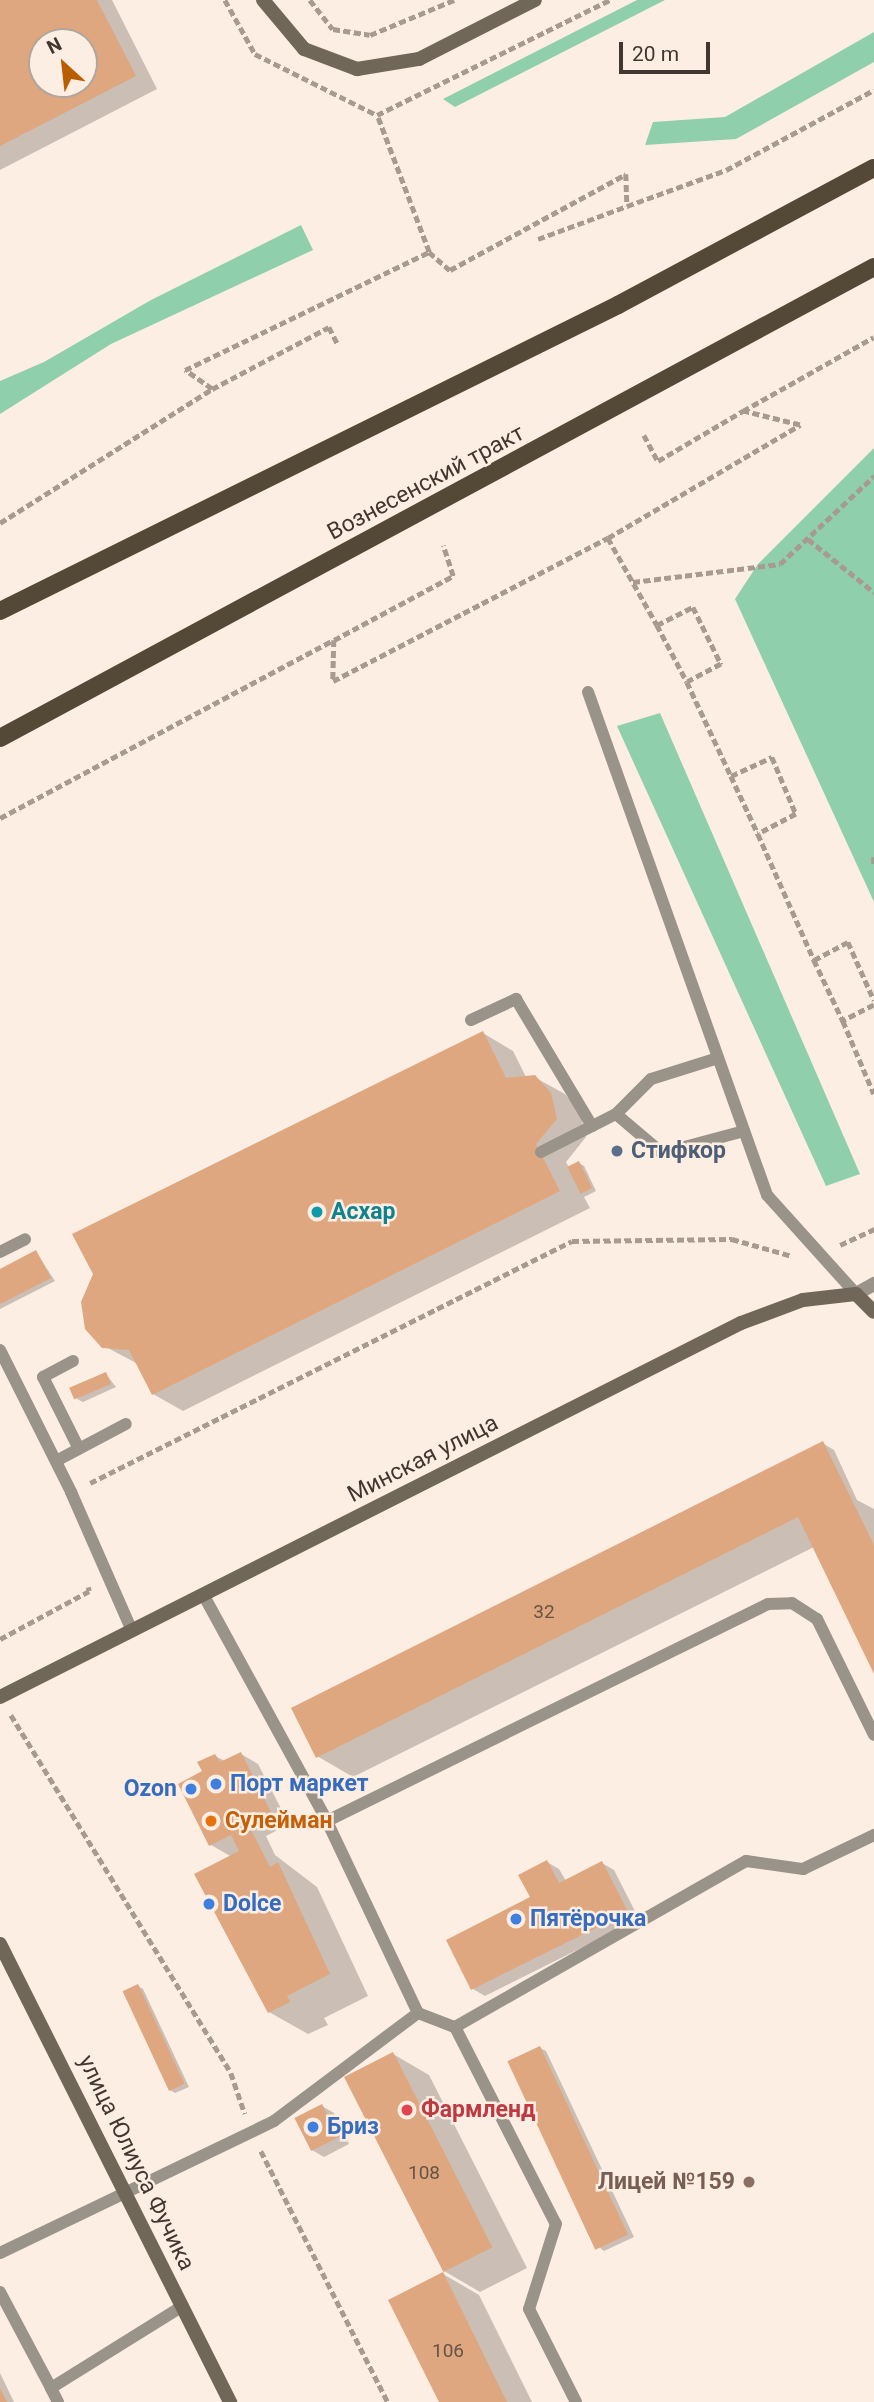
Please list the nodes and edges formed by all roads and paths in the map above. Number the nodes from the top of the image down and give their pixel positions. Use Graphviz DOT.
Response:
graph roads {
  1 [pos="263,0"];
  2 [pos="310,0"];
  3 [pos="454,0"];
  4 [pos="535,0"];
  5 [pos="874,90"];
  6 [pos="377,115"];
  7 [pos="874,168"];
  8 [pos="627,206"];
  9 [pos="538,239"];
  10 [pos="429,252"];
  11 [pos="874,267"];
  12 [pos="874,337"];
  13 [pos="338,345"];
  14 [pos="212,389"];
  15 [pos="743,411"];
  16 [pos="644,435"];
  17 [pos="874,476"];
  18 [pos="0,523"];
  19 [pos="608,538"];
  20 [pos="808,539"];
  21 [pos="443,546"];
  22 [pos="633,582"];
  23 [pos="874,592"];
  24 [pos="0,611"];
  25 [pos="657,625"];
  26 [pos="334,640"];
  27 [pos="687,681"];
  28 [pos="589,692"];
  29 [pos="0,738"];
  30 [pos="731,776"];
  31 [pos="0,817"];
  32 [pos="758,834"];
  33 [pos="874,857"];
  34 [pos="874,865"];
  35 [pos="814,960"];
  36 [pos="874,1002"];
  37 [pos="471,1020"];
  38 [pos="843,1021"];
  39 [pos="718,1058"];
  40 [pos="874,1094"];
  41 [pos="616,1114"];
  42 [pos="592,1126"];
  43 [pos="744,1130"];
  44 [pos="541,1152"];
  45 [pos="874,1229"];
  46 [pos="25,1239"];
  47 [pos="0,1252"];
  48 [pos="820,1254"];
  49 [pos="874,1284"];
  50 [pos="856,1294"];
  51 [pos="874,1312"];
  52 [pos="0,1350"];
  53 [pos="73,1361"];
  54 [pos="126,1424"];
  55 [pos="79,1449"];
  56 [pos="56,1461"];
  57 [pos="71,1492"];
  58 [pos="87,1579"];
  59 [pos="204,1596"];
  60 [pos="132,1631"];
  61 [pos="0,1640"];
  62 [pos="0,1697"];
  63 [pos="874,1734"];
  64 [pos="327,1821"];
  65 [pos="874,1835"];
  66 [pos="0,1944"];
  67 [pos="418,2013"];
  68 [pos="455,2027"];
  69 [pos="251,2132"];
  70 [pos="128,2194"];
  71 [pos="0,2253"];
  72 [pos="0,2292"];
  73 [pos="181,2307"];
  74 [pos="51,2388"];
  75 [pos="58,2402"];
  76 [pos="230,2402"];
  77 [pos="388,2402"];
  78 [pos="576,2402"];
  1 -- 4 [label="street"];
  2 -- 3 [label="path"];
  5 -- 8 [label="path"];
  6 -- 10 [label="path"];
  7 -- 24 [label="main road"];
  8 -- 9 [label="path"];
  8 -- 10 [label="path"];
  10 -- 14 [label="path"];
  11 -- 29 [label="main road, Вознесенский тракт"];
  12 -- 15 [label="path"];
  13 -- 14 [label="path"];
  14 -- 18 [label="path"];
  15 -- 16 [label="path"];
  15 -- 19 [label="path"];
  17 -- 20 [label="path"];
  19 -- 22 [label="path"];
  19 -- 26 [label="path"];
  20 -- 22 [label="path"];
  20 -- 23 [label="path"];
  21 -- 26 [label="path"];
  22 -- 25 [label="path"];
  25 -- 27 [label="path"];
  25 -- 27 [label="path"];
  26 -- 31 [label="path"];
  27 -- 30 [label="path"];
  28 -- 39 [label="lane"];
  30 -- 32 [label="path"];
  30 -- 32 [label="path"];
  32 -- 35 [label="path"];
  33 -- 34 [label="path"];
  35 -- 36 [label="path"];
  35 -- 38 [label="path"];
  36 -- 38 [label="path"];
  37 -- 42 [label="lane"];
  38 -- 40 [label="path"];
  39 -- 41 [label="lane"];
  39 -- 43 [label="lane"];
  41 -- 42 [label="lane"];
  41 -- 43 [label="lane"];
  42 -- 44 [label="lane"];
  43 -- 48 [label="lane"];
  45 -- 48 [label="path"];
  46 -- 47 [label="lane"];
  48 -- 50 [label="lane"];
  48 -- 57 [label="path"];
  49 -- 50 [label="street, Минская улица"];
  50 -- 51 [label="street"];
  50 -- 59 [label="street, Минская улица"];
  52 -- 56 [label="lane"];
  53 -- 55 [label="lane"];
  54 -- 55 [label="lane"];
  55 -- 56 [label="lane"];
  56 -- 57 [label="lane"];
  57 -- 60 [label="lane"];
  58 -- 61 [label="path"];
  59 -- 60 [label="street, Минская улица"];
  59 -- 64 [label="lane"];
  60 -- 62 [label="street, Минская улица"];
  62 -- 69 [label="path"];
  63 -- 64 [label="lane"];
  64 -- 67 [label="lane"];
  65 -- 68 [label="lane"];
  66 -- 70 [label="street, улица Юлиуса Фучика"];
  67 -- 68 [label="lane"];
  67 -- 69 [label="lane"];
  68 -- 78 [label="lane"];
  69 -- 70 [label="lane"];
  69 -- 77 [label="path"];
  70 -- 71 [label="lane"];
  70 -- 73 [label="street, улица Юлиуса Фучика"];
  72 -- 74 [label="lane"];
  73 -- 74 [label="lane"];
  73 -- 76 [label="street, улица Юлиуса Фучика"];
  74 -- 75 [label="lane"];
}
